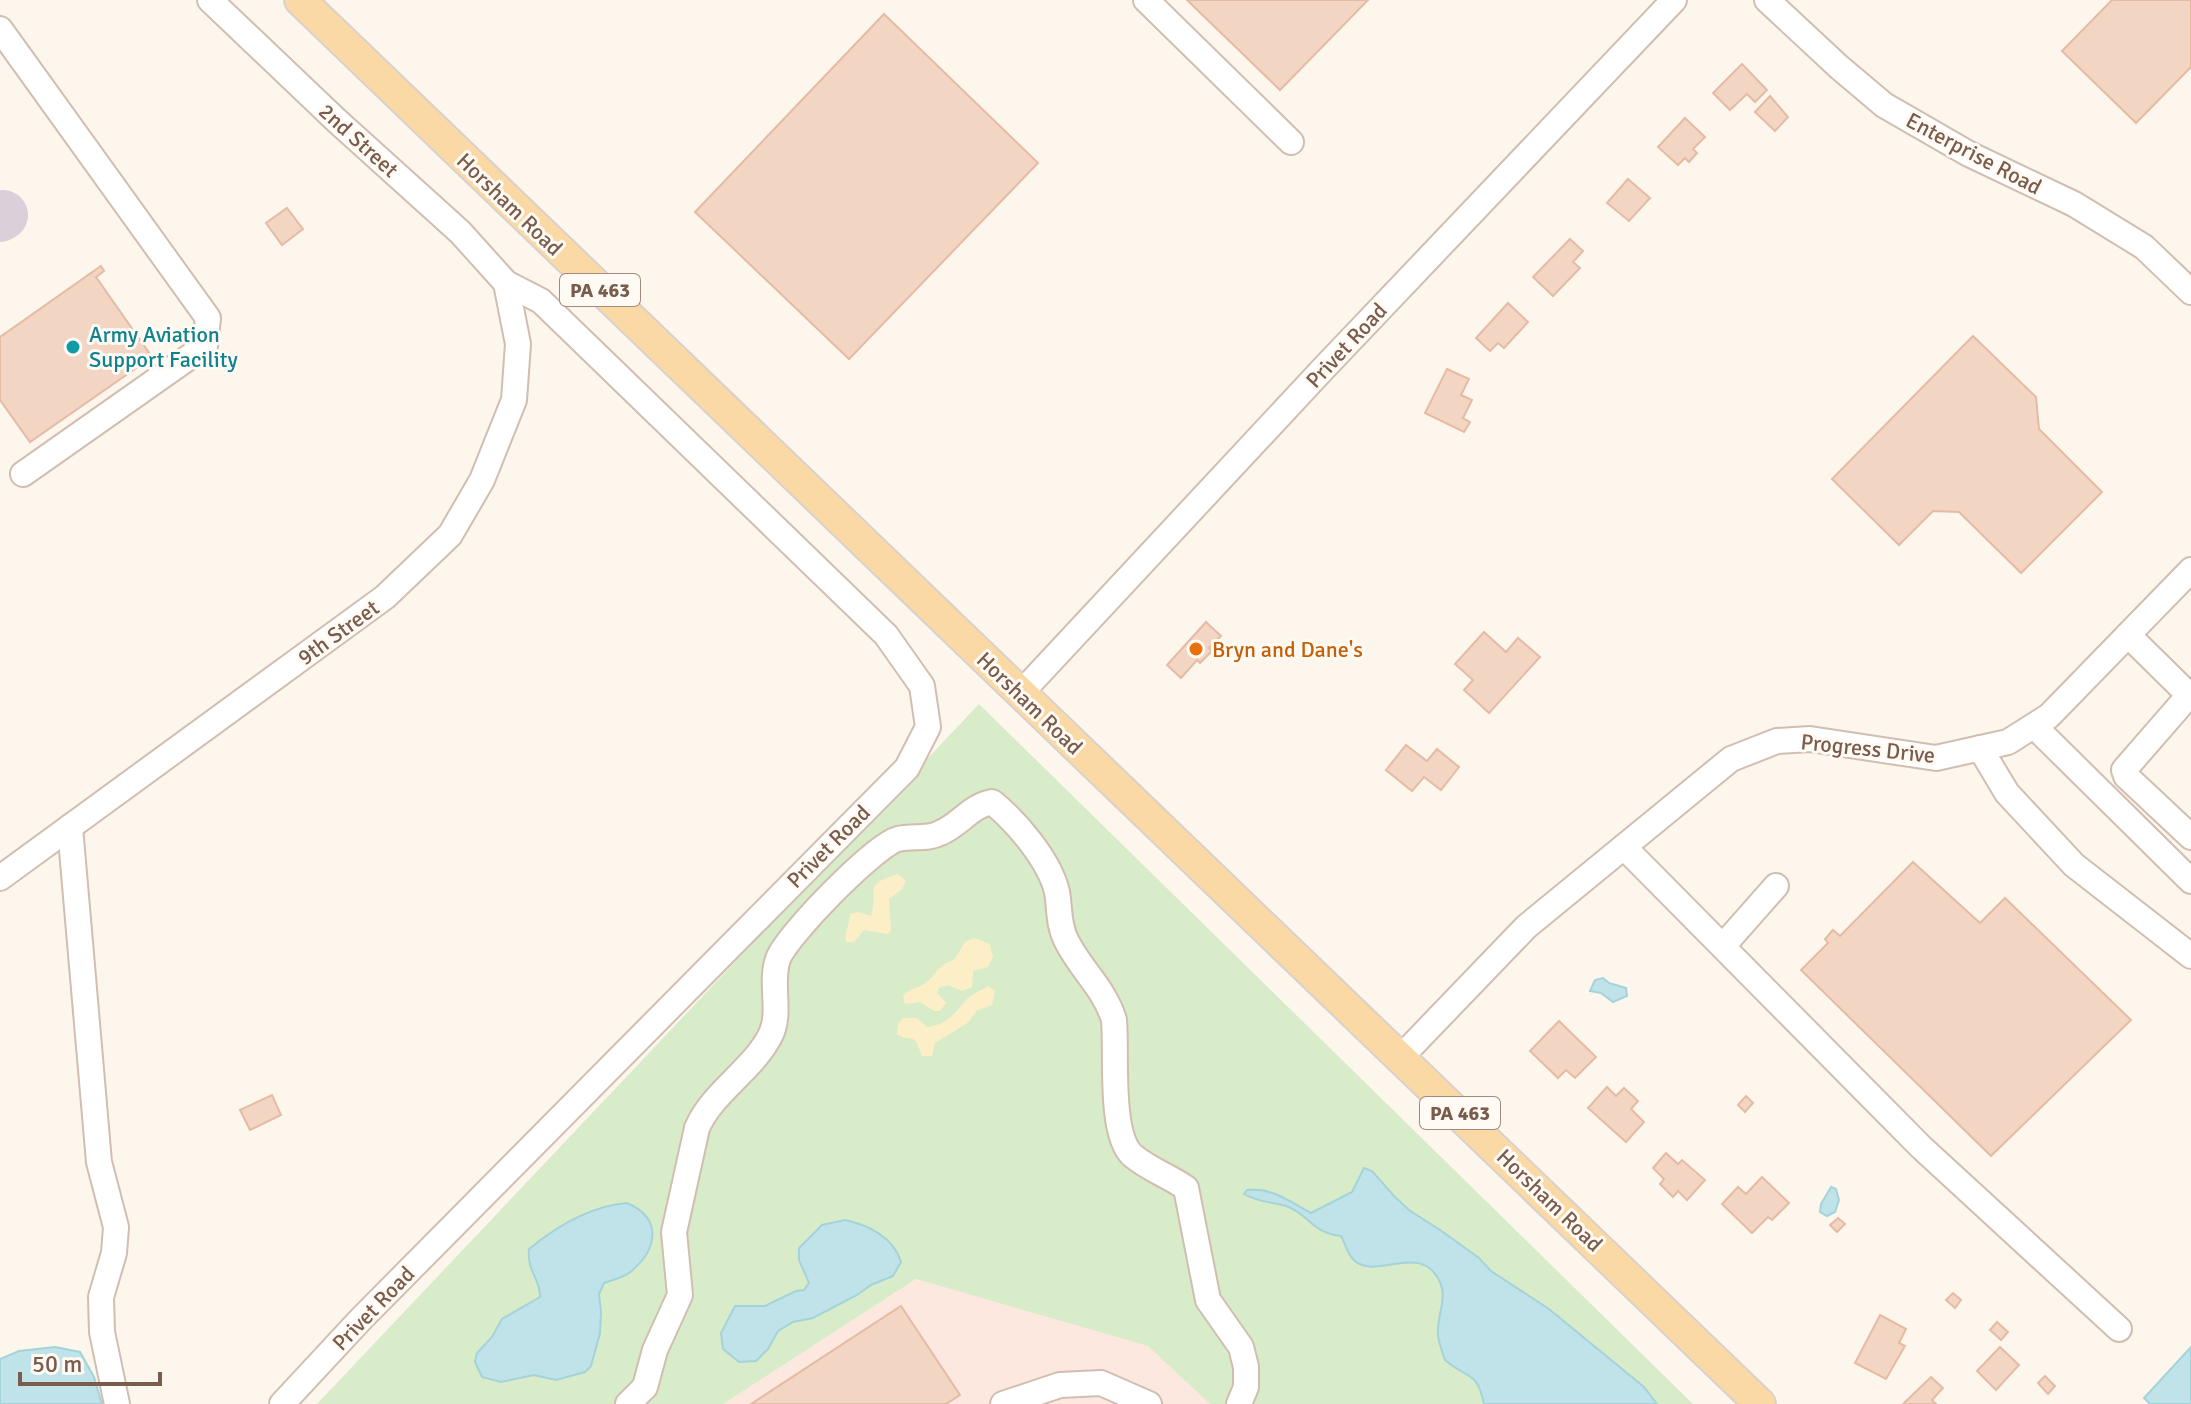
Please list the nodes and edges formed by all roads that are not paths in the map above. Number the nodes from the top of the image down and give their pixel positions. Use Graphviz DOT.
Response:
graph roads {
  1 [pos="210,0"];
  2 [pos="300,0"];
  3 [pos="1146,0"];
  4 [pos="1674,0"];
  5 [pos="1767,0"];
  6 [pos="0,29"];
  7 [pos="1291,142"];
  8 [pos="506,283"];
  9 [pos="2191,292"];
  10 [pos="23,474"];
  11 [pos="2191,570"];
  12 [pos="2128,635"];
  13 [pos="1020,694"];
  14 [pos="2190,695"];
  15 [pos="2034,726"];
  16 [pos="1980,748"];
  17 [pos="70,827"];
  18 [pos="2191,837"];
  19 [pos="1624,847"];
  20 [pos="0,878"];
  21 [pos="2191,881"];
  22 [pos="1776,886"];
  23 [pos="1723,946"];
  24 [pos="2191,956"];
  25 [pos="1401,1057"];
  26 [pos="2119,1329"];
  27 [pos="1068,1395"];
  28 [pos="117,1404"];
  29 [pos="282,1404"];
  30 [pos="628,1404"];
  31 [pos="1003,1404"];
  32 [pos="1149,1404"];
  33 [pos="1239,1404"];
  34 [pos="1760,1404"];
  1 -- 8 [label="street, 2nd Street"];
  2 -- 13 [label="main road, Horsham Road / PA 463"];
  3 -- 7 [label="street"];
  4 -- 13 [label="street, Privet Road"];
  5 -- 9 [label="street, Enterprise Road"];
  6 -- 10 [label="street"];
  8 -- 17 [label="street, 9th Street"];
  8 -- 29 [label="street, Privet Road"];
  11 -- 12 [label="street, Progress Drive"];
  12 -- 14 [label="street"];
  12 -- 15 [label="street, Progress Drive"];
  13 -- 25 [label="main road, Horsham Road / PA 463"];
  14 -- 18 [label="street"];
  15 -- 16 [label="street, Progress Drive"];
  15 -- 21 [label="street"];
  16 -- 19 [label="street, Progress Drive"];
  16 -- 24 [label="street"];
  17 -- 20 [label="street, 9th Street"];
  17 -- 28 [label="street"];
  19 -- 23 [label="street"];
  19 -- 25 [label="street, Progress Drive"];
  22 -- 23 [label="street"];
  23 -- 26 [label="street"];
  25 -- 34 [label="main road, Horsham Road / PA 463"];
  27 -- 31 [label="street"];
  27 -- 32 [label="street"];
  30 -- 33 [label="street"];
}
